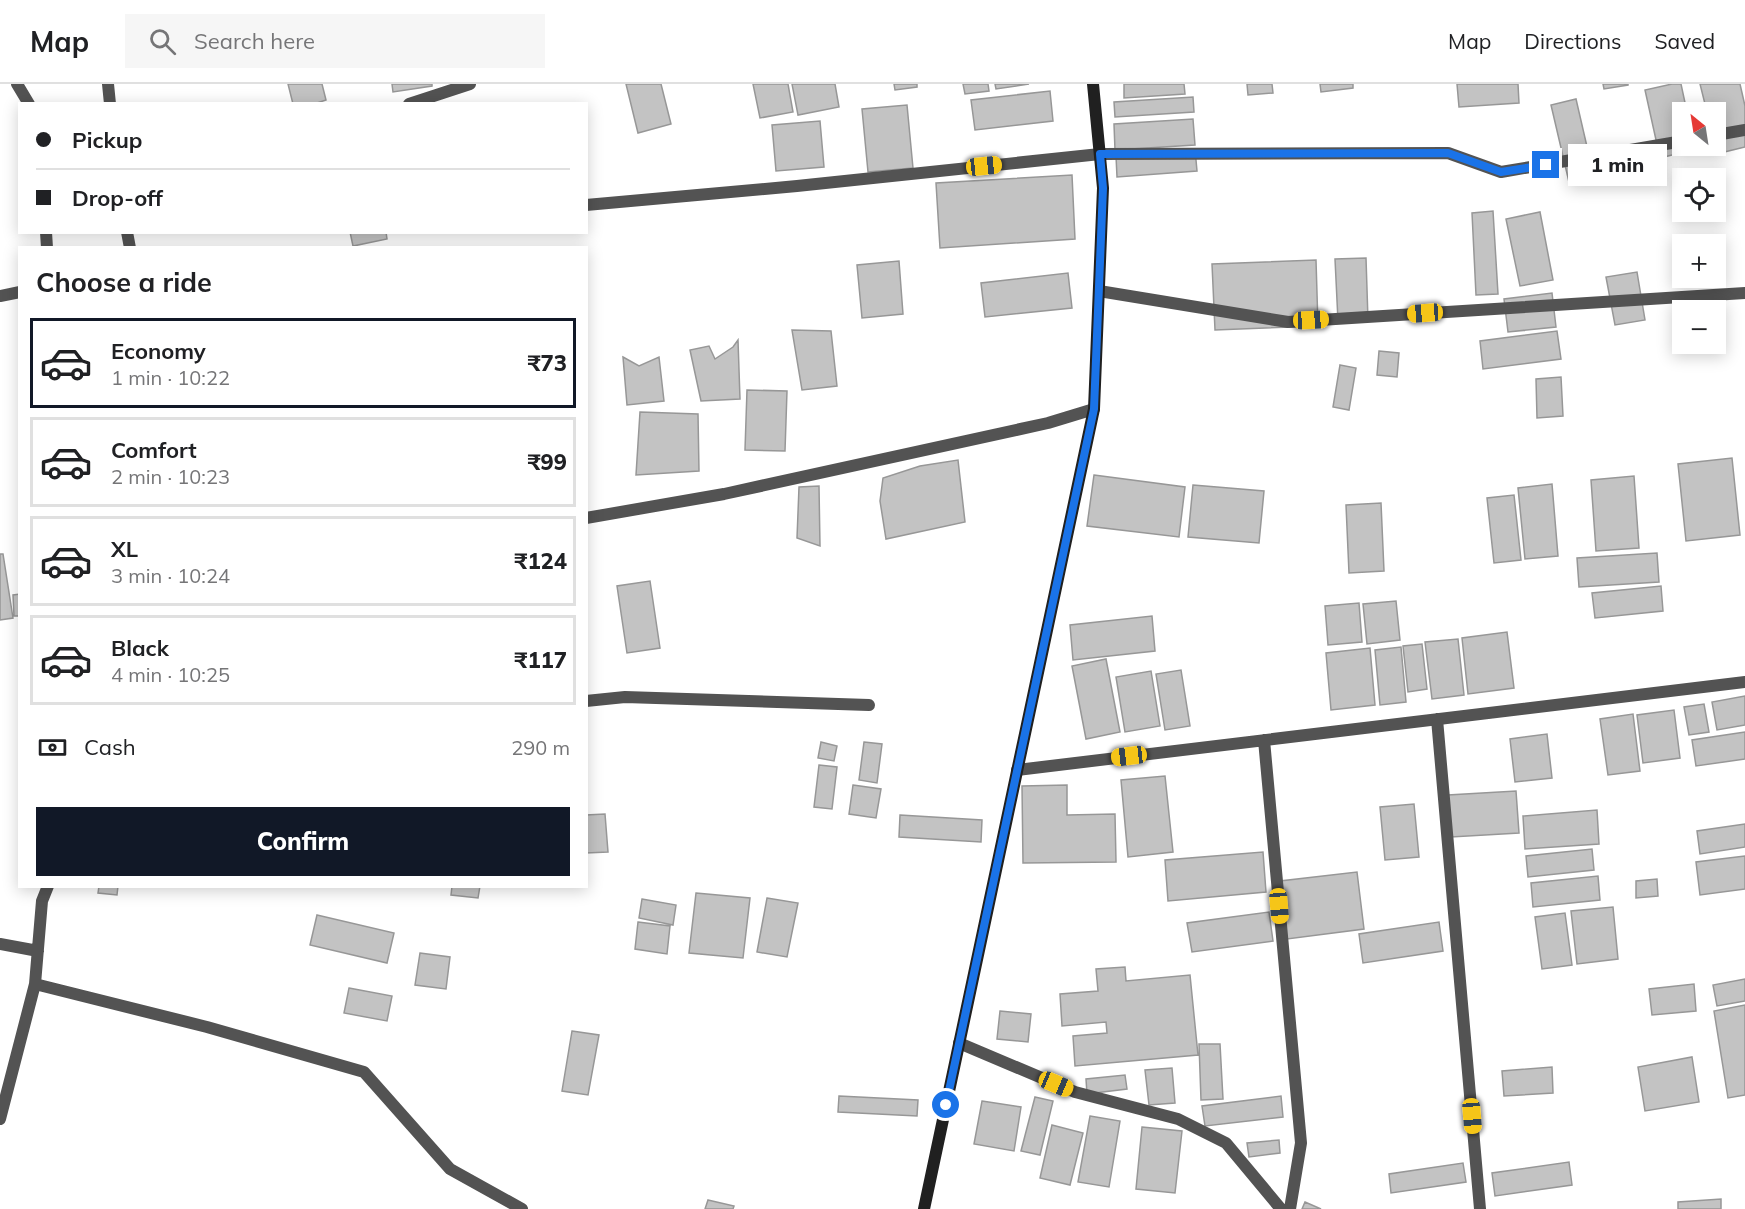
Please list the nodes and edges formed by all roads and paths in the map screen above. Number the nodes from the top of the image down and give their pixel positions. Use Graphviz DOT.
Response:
graph roads {
  1 [pos="17,84"];
  2 [pos="108,84"];
  3 [pos="471,84"];
  4 [pos="1093,84"];
  5 [pos="28,102"];
  6 [pos="110,102"];
  7 [pos="415,102"];
  8 [pos="1745,130"];
  9 [pos="1726,133"];
  10 [pos="1672,143"];
  11 [pos="1100,154"];
  12 [pos="588,205"];
  13 [pos="1099,291"];
  14 [pos="18,292"];
  15 [pos="1745,293"];
  16 [pos="0,296"];
  17 [pos="1094,409"];
  18 [pos="588,518"];
  19 [pos="1745,682"];
  20 [pos="588,701"];
  21 [pos="869,705"];
  22 [pos="1437,719"];
  23 [pos="1264,740"];
  24 [pos="1017,770"];
  25 [pos="47,888"];
  26 [pos="0,944"];
  27 [pos="38,951"];
  28 [pos="35,984"];
  29 [pos="959,1043"];
  30 [pos="0,1119"];
  31 [pos="522,1209"];
  32 [pos="924,1209"];
  33 [pos="1281,1209"];
  34 [pos="1290,1209"];
  35 [pos="1480,1209"];
  1 -- 5 [label="street"];
  2 -- 6 [label="street"];
  3 -- 7 [label="street"];
  4 -- 11 [label="street"];
  8 -- 9 [label="street"];
  10 -- 11 [label="street"];
  11 -- 12 [label="street"];
  11 -- 13 [label="street"];
  13 -- 15 [label="street"];
  13 -- 17 [label="street"];
  14 -- 16 [label="street"];
  17 -- 18 [label="street"];
  17 -- 24 [label="street"];
  19 -- 22 [label="street"];
  20 -- 21 [label="street"];
  22 -- 23 [label="street"];
  22 -- 35 [label="street"];
  23 -- 24 [label="street"];
  23 -- 34 [label="street"];
  24 -- 29 [label="street"];
  25 -- 27 [label="street"];
  26 -- 27 [label="street"];
  27 -- 28 [label="street"];
  28 -- 30 [label="street"];
  28 -- 31 [label="street"];
  29 -- 32 [label="street"];
  29 -- 33 [label="street"];
}
